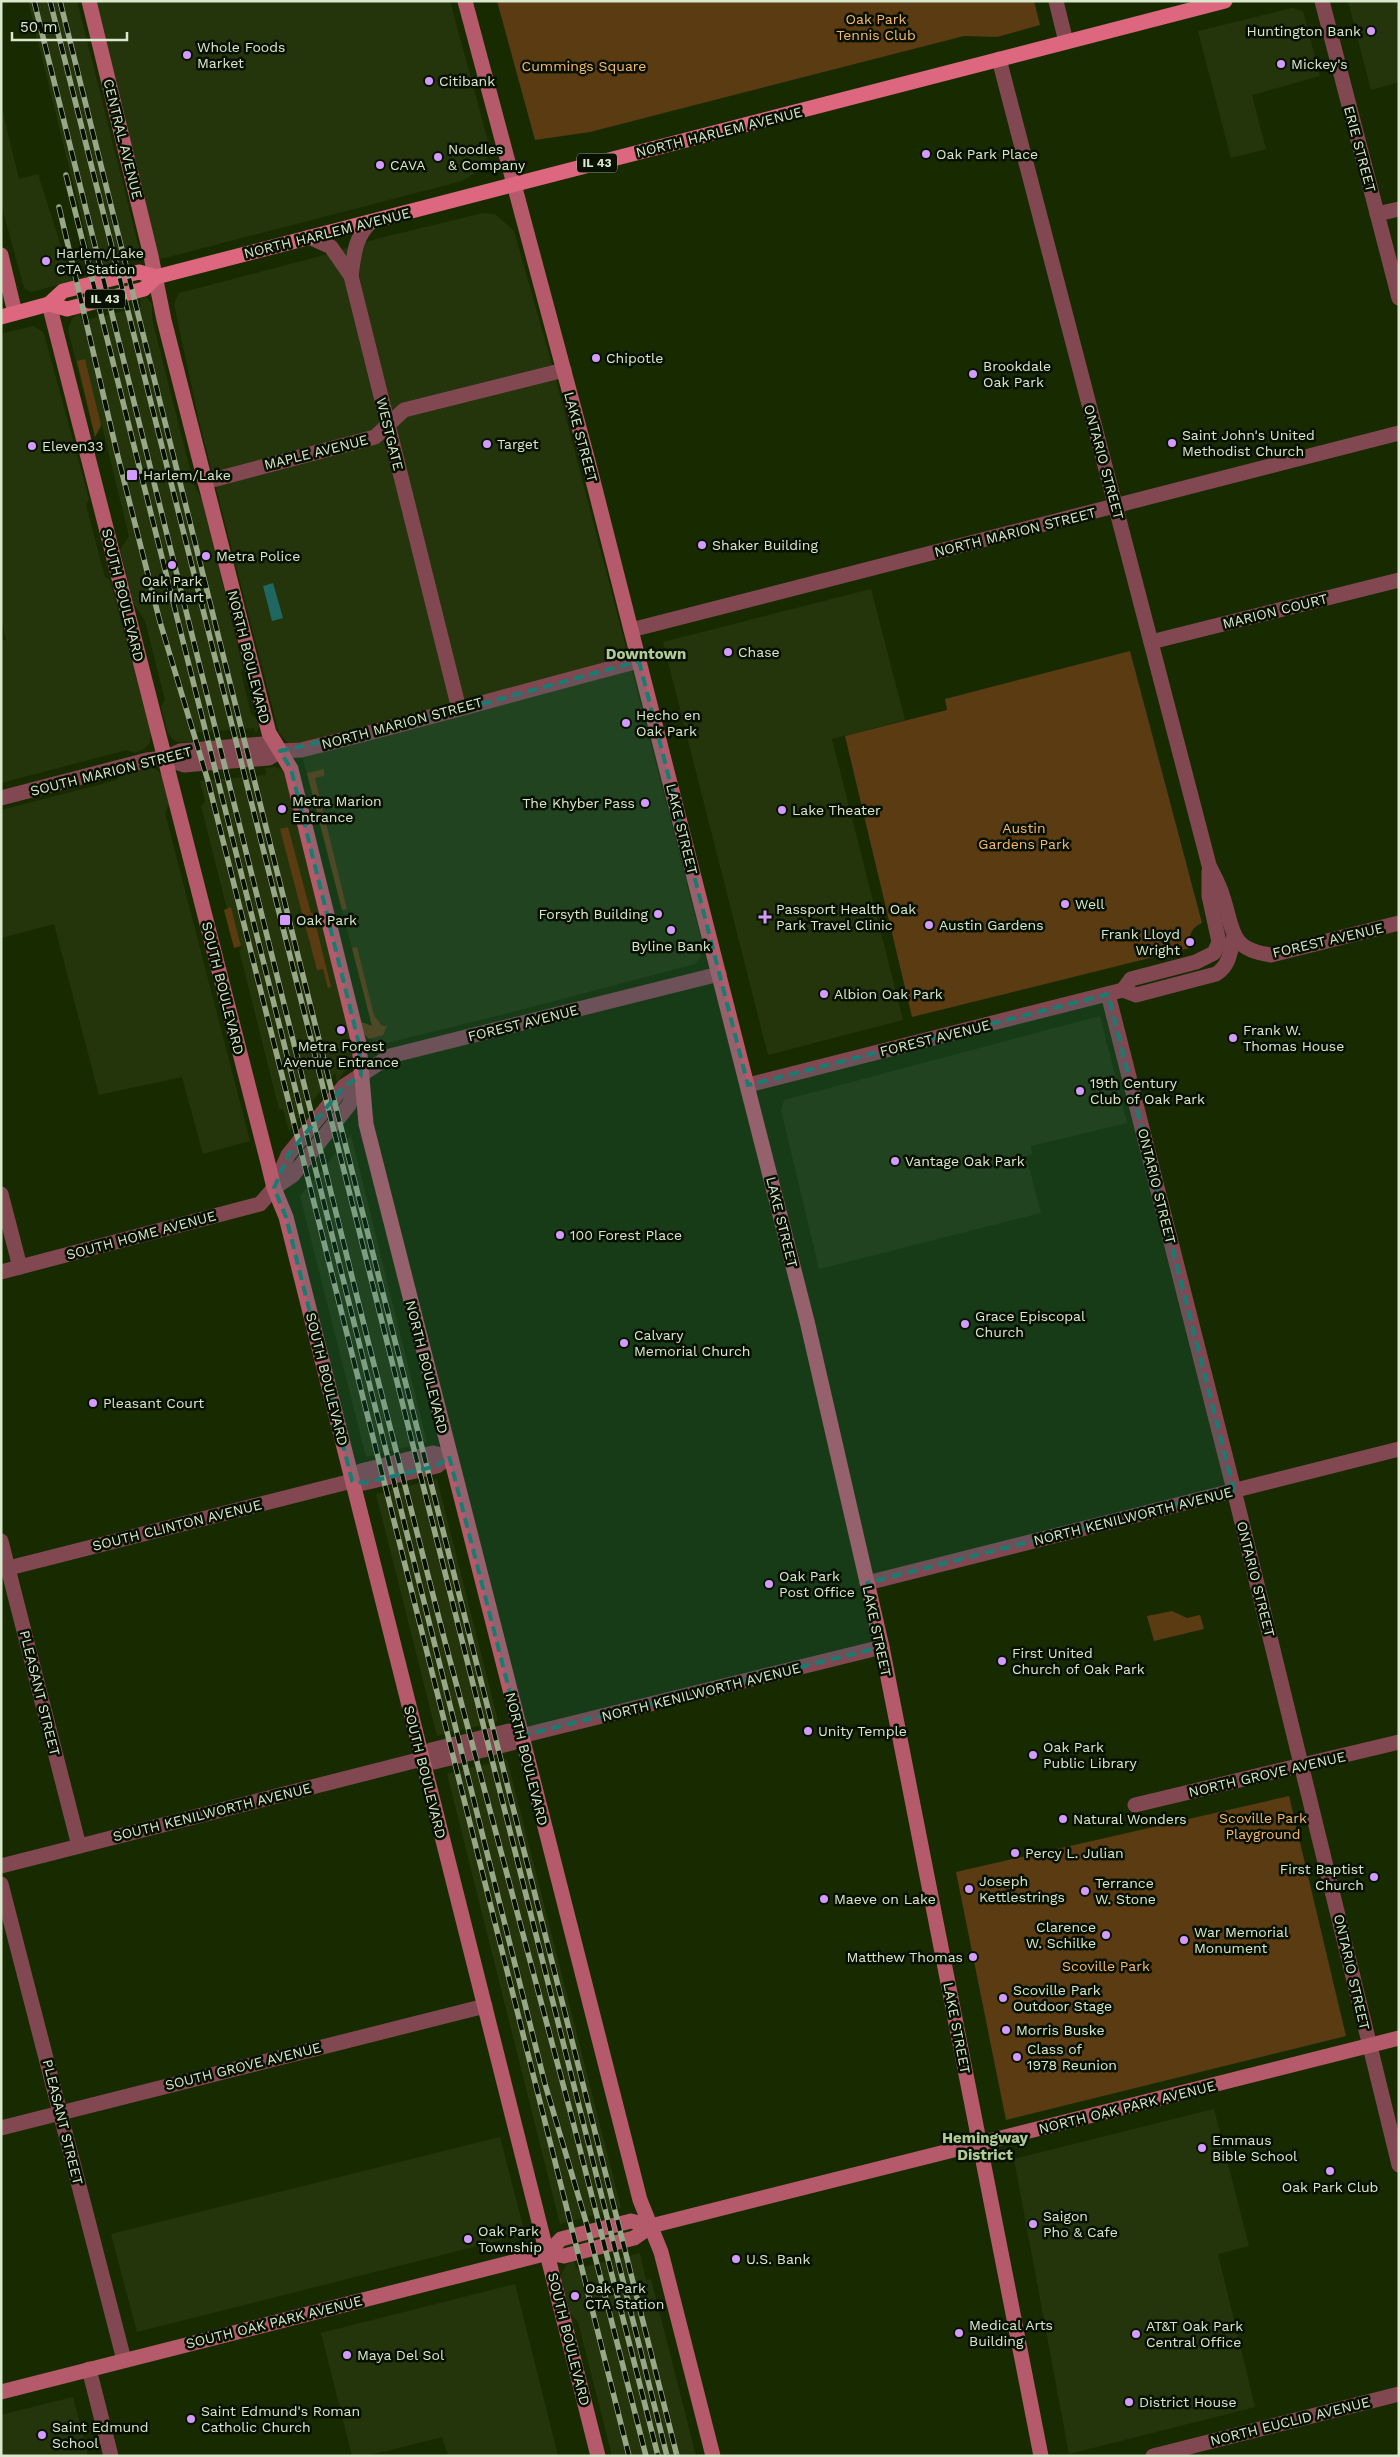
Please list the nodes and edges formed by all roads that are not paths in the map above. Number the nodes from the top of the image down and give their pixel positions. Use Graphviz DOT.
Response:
graph roads {
  1 [pos="89,1"];
  2 [pos="465,1"];
  3 [pos="1056,1"];
  4 [pos="1224,1"];
  5 [pos="1322,1"];
  6 [pos="1066,42"];
  7 [pos="1000,59"];
  8 [pos="516,184"];
  9 [pos="1399,209"];
  10 [pos="1377,214"];
  11 [pos="371,222"];
  12 [pos="308,238"];
  13 [pos="1,255"];
  14 [pos="351,276"];
  15 [pos="156,277"];
  16 [pos="1399,298"];
  17 [pos="49,304"];
  18 [pos="8,315"];
  19 [pos="564,370"];
  20 [pos="388,426"];
  21 [pos="1399,433"];
  22 [pos="204,482"];
  23 [pos="1115,506"];
  24 [pos="1399,580"];
  25 [pos="631,630"];
  26 [pos="1151,642"];
  27 [pos="639,661"];
  28 [pos="459,709"];
  29 [pos="280,752"];
  30 [pos="164,758"];
  31 [pos="1,798"];
  32 [pos="1399,923"];
  33 [pos="1227,929"];
  34 [pos="1188,964"];
  35 [pos="719,974"];
  36 [pos="1192,980"];
  37 [pos="1115,992"];
  38 [pos="361,1076"];
  39 [pos="748,1085"];
  40 [pos="274,1188"];
  41 [pos="1,1194"];
  42 [pos="20,1267"];
  43 [pos="1,1272"];
  44 [pos="1399,1449"];
  45 [pos="449,1457"];
  46 [pos="352,1481"];
  47 [pos="1234,1490"];
  48 [pos="1,1541"];
  49 [pos="5,1569"];
  50 [pos="867,1583"];
  51 [pos="882,1647"];
  52 [pos="521,1736"];
  53 [pos="1399,1742"];
  54 [pos="422,1759"];
  55 [pos="1302,1766"];
  56 [pos="1135,1805"];
  57 [pos="79,1846"];
  58 [pos="1,1866"];
  59 [pos="1,1884"];
  60 [pos="485,2006"];
  61 [pos="1399,2038"];
  62 [pos="1369,2046"];
  63 [pos="60,2112"];
  64 [pos="1,2128"];
  65 [pos="980,2144"];
  66 [pos="1399,2165"];
  67 [pos="651,2226"];
  68 [pos="548,2253"];
  69 [pos="124,2360"];
  70 [pos="89,2369"];
  71 [pos="1,2392"];
  72 [pos="1399,2394"];
  73 [pos="111,2456"];
  74 [pos="598,2456"];
  75 [pos="713,2456"];
  76 [pos="1041,2456"];
  77 [pos="1153,2456"];
  1 -- 15 [label="street, CENTRAL AVENUE"];
  2 -- 8 [label="street, LAKE STREET"];
  3 -- 6 [label="street"];
  4 -- 6 [label="main road, NORTH HARLEM AVENUE / IL 43"];
  5 -- 10 [label="street, ERIE STREET"];
  6 -- 7 [label="main road, NORTH HARLEM AVENUE / IL 43"];
  7 -- 8 [label="main road, NORTH HARLEM AVENUE / IL 43"];
  7 -- 23 [label="street, ONTARIO STREET"];
  8 -- 11 [label="main road, NORTH HARLEM AVENUE / IL 43"];
  8 -- 19 [label="street, LAKE STREET"];
  9 -- 10 [label="street"];
  10 -- 16 [label="street, ERIE STREET"];
  11 -- 12 [label="main road, NORTH HARLEM AVENUE / IL 43"];
  11 -- 14 [label="street, WESTGATE"];
  12 -- 14 [label="street, WESTGATE"];
  12 -- 15 [label="main road, NORTH HARLEM AVENUE / IL 43"];
  13 -- 18 [label="street"];
  14 -- 20 [label="street, WESTGATE"];
  15 -- 17 [label="main road, IL 43"];
  15 -- 22 [label="street, NORTH BOULEVARD"];
  17 -- 18 [label="main road, IL 43"];
  17 -- 30 [label="street, SOUTH BOULEVARD"];
  19 -- 20 [label="street, MAPLE AVENUE"];
  19 -- 25 [label="street, LAKE STREET"];
  20 -- 22 [label="street, MAPLE AVENUE"];
  20 -- 28 [label="street, WESTGATE"];
  21 -- 23 [label="street, NORTH MARION STREET"];
  22 -- 29 [label="street, NORTH BOULEVARD"];
  23 -- 25 [label="street, NORTH MARION STREET"];
  23 -- 26 [label="street, ONTARIO STREET"];
  24 -- 26 [label="street, MARION COURT"];
  25 -- 27 [label="street, LAKE STREET"];
  26 -- 33 [label="street, ONTARIO STREET"];
  27 -- 28 [label="street, NORTH MARION STREET"];
  27 -- 35 [label="street, LAKE STREET"];
  28 -- 29 [label="street, NORTH MARION STREET"];
  29 -- 30 [label="street, SOUTH MARION STREET"];
  29 -- 38 [label="street, NORTH BOULEVARD"];
  30 -- 31 [label="street, SOUTH MARION STREET"];
  30 -- 40 [label="street, SOUTH BOULEVARD"];
  32 -- 33 [label="street, FOREST AVENUE"];
  33 -- 34 [label="street, FOREST AVENUE"];
  33 -- 36 [label="street, FOREST AVENUE"];
  34 -- 36 [label="street"];
  34 -- 37 [label="street, FOREST AVENUE"];
  35 -- 38 [label="street, FOREST AVENUE"];
  35 -- 39 [label="street, LAKE STREET"];
  36 -- 37 [label="street, FOREST AVENUE"];
  37 -- 39 [label="street, FOREST AVENUE"];
  37 -- 47 [label="street, ONTARIO STREET"];
  38 -- 40 [label="street, SOUTH HOME AVENUE"];
  38 -- 45 [label="street, NORTH BOULEVARD"];
  39 -- 50 [label="street, LAKE STREET"];
  40 -- 42 [label="street, SOUTH HOME AVENUE"];
  40 -- 46 [label="street, SOUTH BOULEVARD"];
  41 -- 42 [label="street"];
  42 -- 43 [label="street, SOUTH HOME AVENUE"];
  44 -- 47 [label="street, NORTH KENILWORTH AVENUE"];
  45 -- 46 [label="street, SOUTH CLINTON AVENUE"];
  45 -- 52 [label="street, NORTH BOULEVARD"];
  46 -- 49 [label="street, SOUTH CLINTON AVENUE"];
  46 -- 54 [label="street, SOUTH BOULEVARD"];
  47 -- 50 [label="street, NORTH KENILWORTH AVENUE"];
  47 -- 55 [label="street, ONTARIO STREET"];
  48 -- 49 [label="street, PLEASANT STREET"];
  49 -- 57 [label="street, PLEASANT STREET"];
  50 -- 51 [label="street, LAKE STREET"];
  51 -- 52 [label="street, NORTH KENILWORTH AVENUE"];
  51 -- 65 [label="street, LAKE STREET"];
  52 -- 54 [label="street, NORTH KENILWORTH AVENUE"];
  52 -- 67 [label="street, NORTH BOULEVARD"];
  53 -- 55 [label="street, NORTH GROVE AVENUE"];
  54 -- 57 [label="street, SOUTH KENILWORTH AVENUE"];
  54 -- 60 [label="street, SOUTH BOULEVARD"];
  55 -- 56 [label="street, NORTH GROVE AVENUE"];
  55 -- 62 [label="street, ONTARIO STREET"];
  57 -- 58 [label="street, SOUTH KENILWORTH AVENUE"];
  59 -- 63 [label="street, PLEASANT STREET"];
  60 -- 63 [label="street, SOUTH GROVE AVENUE"];
  60 -- 68 [label="street, SOUTH BOULEVARD"];
  61 -- 62 [label="street, NORTH OAK PARK AVENUE"];
  62 -- 65 [label="street, NORTH OAK PARK AVENUE"];
  62 -- 66 [label="street, ONTARIO STREET"];
  63 -- 64 [label="street, SOUTH GROVE AVENUE"];
  63 -- 69 [label="street, PLEASANT STREET"];
  65 -- 67 [label="street, NORTH OAK PARK AVENUE"];
  65 -- 76 [label="street, LAKE STREET"];
  67 -- 68 [label="street, NORTH OAK PARK AVENUE"];
  67 -- 75 [label="street, NORTH BOULEVARD"];
  68 -- 69 [label="street, SOUTH OAK PARK AVENUE"];
  68 -- 74 [label="street, SOUTH BOULEVARD"];
  69 -- 70 [label="street, SOUTH OAK PARK AVENUE"];
  70 -- 71 [label="street, SOUTH OAK PARK AVENUE"];
  70 -- 73 [label="street"];
  72 -- 77 [label="street, NORTH EUCLID AVENUE"];
}
